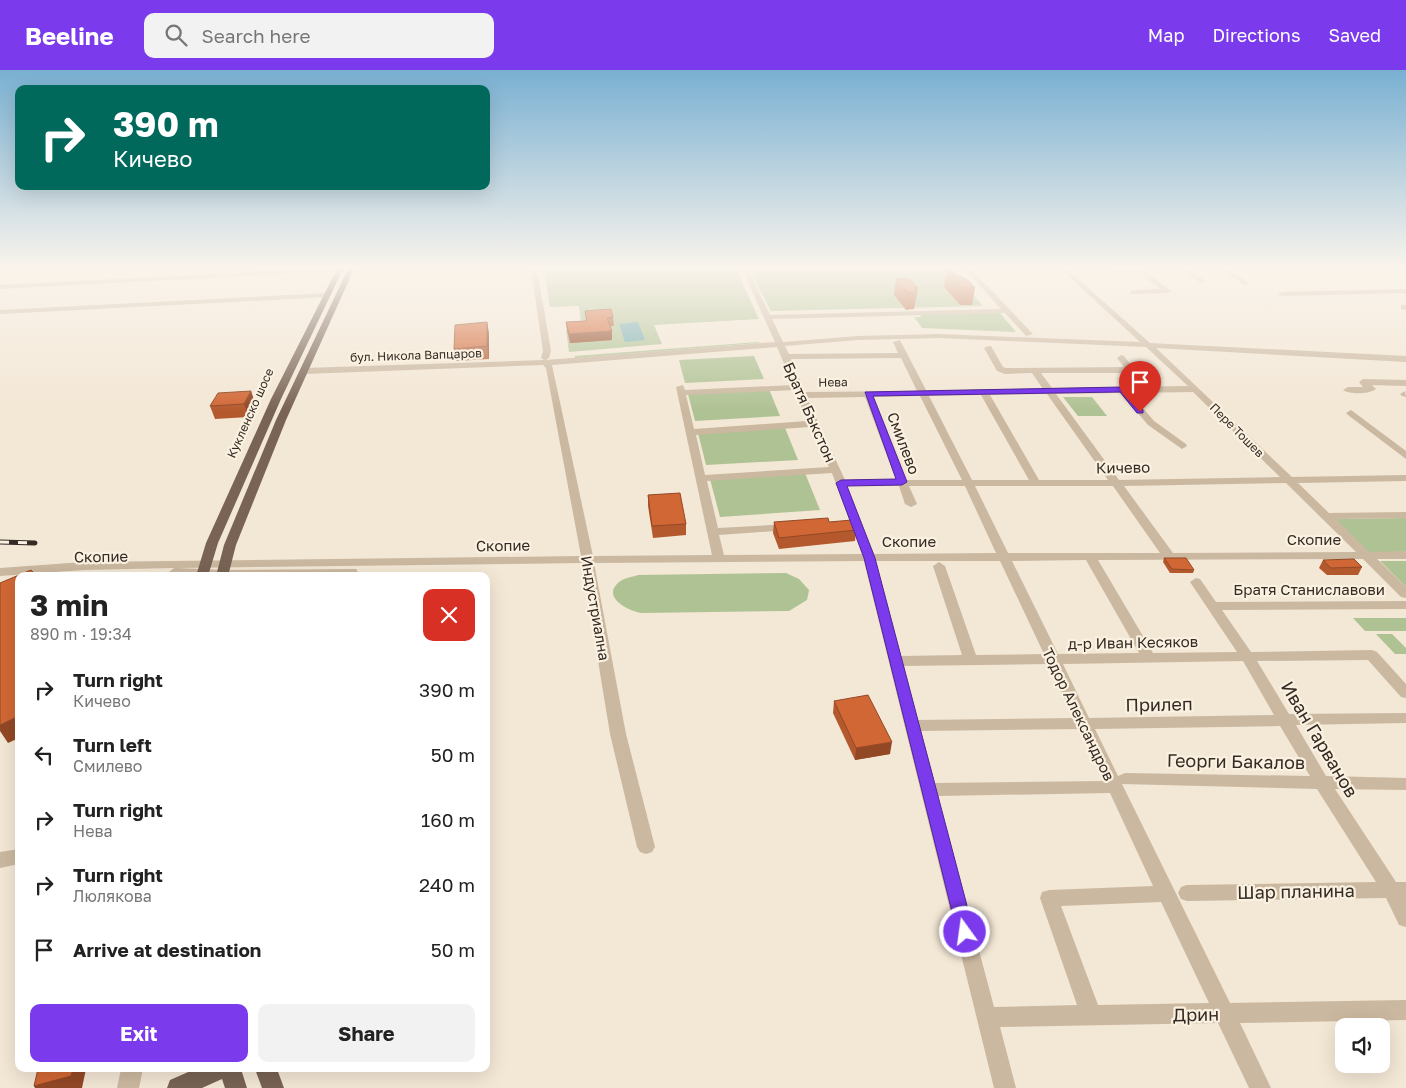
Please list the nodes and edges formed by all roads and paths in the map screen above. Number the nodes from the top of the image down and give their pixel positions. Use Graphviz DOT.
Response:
graph roads {
  1 [pos="317,317"];
  2 [pos="329,317"];
  3 [pos="541,317"];
  4 [pos="766,317"];
  5 [pos="785,317"];
  6 [pos="885,317"];
  7 [pos="1011,317"];
  8 [pos="1117,317"];
  9 [pos="889,323"];
  10 [pos="1029,334"];
  11 [pos="777,342"];
  12 [pos="897,342"];
  13 [pos="1146,343"];
  14 [pos="988,348"];
  15 [pos="1406,354"];
  16 [pos="904,355"];
  17 [pos="785,357"];
  18 [pos="1121,358"];
  19 [pos="1406,359"];
  20 [pos="548,360"];
  21 [pos="304,370"];
  22 [pos="1034,370"];
  23 [pos="1406,383"];
  24 [pos="1195,388"];
  25 [pos="1123,390"];
  26 [pos="1348,390"];
  27 [pos="800,391"];
  28 [pos="1050,391"];
  29 [pos="984,392"];
  30 [pos="924,393"];
  31 [pos="868,394"];
  32 [pos="1351,414"];
  33 [pos="813,424"];
  34 [pos="691,432"];
  35 [pos="1182,446"];
  36 [pos="1406,456"];
  37 [pos="836,470"];
  38 [pos="701,478"];
  39 [pos="1406,478"];
  40 [pos="1288,480"];
  41 [pos="902,482"];
  42 [pos="968,482"];
  43 [pos="841,483"];
  44 [pos="1036,483"];
  45 [pos="1117,483"];
  46 [pos="911,504"];
  47 [pos="1406,515"];
  48 [pos="1324,516"];
  49 [pos="799,526"];
  50 [pos="715,532"];
  51 [pos="1406,554"];
  52 [pos="1365,555"];
  53 [pos="1090,556"];
  54 [pos="1169,556"];
  55 [pos="1003,557"];
  56 [pos="869,558"];
  57 [pos="719,559"];
  58 [pos="587,560"];
  59 [pos="939,566"];
  60 [pos="80,570"];
  61 [pos="0,572"];
  62 [pos="60,572"];
  63 [pos="203,572"];
  64 [pos="223,572"];
  65 [pos="15,576"];
  66 [pos="0,578"];
  67 [pos="1196,582"];
  68 [pos="1406,594"];
  69 [pos="1406,605"];
  70 [pos="1213,606"];
  71 [pos="1247,656"];
  72 [pos="1148,657"];
  73 [pos="971,660"];
  74 [pos="1052,660"];
  75 [pos="896,661"];
  76 [pos="1406,692"];
  77 [pos="1406,718"];
  78 [pos="1284,721"];
  79 [pos="1084,723"];
  80 [pos="912,726"];
  81 [pos="1120,783"];
  82 [pos="1322,783"];
  83 [pos="1406,784"];
  84 [pos="929,790"];
  85 [pos="646,847"];
  86 [pos="15,857"];
  87 [pos="0,860"];
  88 [pos="1398,890"];
  89 [pos="1187,893"];
  90 [pos="1168,894"];
  91 [pos="1406,919"];
  92 [pos="1406,1010"];
  93 [pos="1224,1013"];
  94 [pos="1091,1015"];
  95 [pos="987,1017"];
  96 [pos="131,1072"];
  97 [pos="213,1072"];
  98 [pos="231,1072"];
  99 [pos="267,1072"];
  100 [pos="128,1088"];
  101 [pos="178,1088"];
  102 [pos="236,1088"];
  103 [pos="273,1088"];
  104 [pos="1005,1088"];
  105 [pos="1260,1088"];
  1 -- 63 [label="main road, Кукленско шосе"];
  2 -- 21 [label="main road"];
  3 -- 20 [label="street, Индустриална"];
  4 -- 5 [label="street"];
  4 -- 11 [label="street, Братя Бъкстон"];
  6 -- 9 [label="street"];
  7 -- 10 [label="street"];
  8 -- 13 [label="street, Пере Тошев"];
  10 -- 11 [label="street, бул. Никола Вапцаров"];
  10 -- 13 [label="street, бул. Никола Вапцаров"];
  11 -- 13 [label="street, бул. Никола Вапцаров"];
  11 -- 17 [label="street, Братя Бъкстон"];
  11 -- 20 [label="street, бул. Никола Вапцаров"];
  12 -- 16 [label="street, Тодор Александров"];
  13 -- 15 [label="street, бул. Никола Вапцаров"];
  13 -- 19 [label="street, бул. Никола Вапцаров"];
  13 -- 24 [label="street, Пере Тошев"];
  14 -- 22 [label="street"];
  16 -- 17 [label="street"];
  16 -- 30 [label="street, Тодор Александров"];
  17 -- 27 [label="street, Братя Бъкстон"];
  18 -- 22 [label="street"];
  20 -- 21 [label="street, бул. Никола Вапцаров"];
  20 -- 58 [label="street, Индустриална"];
  21 -- 64 [label="main road"];
  22 -- 28 [label="street"];
  23 -- 26 [label="street"];
  24 -- 25 [label="street, Нева"];
  24 -- 40 [label="street, Пере Тошев"];
  25 -- 28 [label="street, Нева"];
  25 -- 35 [label="street"];
  27 -- 31 [label="street, Нева"];
  27 -- 33 [label="street, Братя Бъкстон"];
  27 -- 34 [label="street, Нева"];
  28 -- 29 [label="street, Нева"];
  28 -- 45 [label="street"];
  29 -- 30 [label="street, Нева"];
  29 -- 44 [label="street"];
  30 -- 31 [label="street, Нева"];
  30 -- 42 [label="street, Тодор Александров"];
  31 -- 41 [label="street, Смилево"];
  32 -- 36 [label="street"];
  33 -- 34 [label="street"];
  33 -- 37 [label="street, Братя Бъкстон"];
  34 -- 38 [label="street"];
  37 -- 38 [label="street"];
  37 -- 43 [label="street, Братя Бъкстон"];
  38 -- 50 [label="street"];
  39 -- 40 [label="street, Кичево"];
  40 -- 45 [label="street, Кичево"];
  40 -- 48 [label="street, Пере Тошев"];
  41 -- 42 [label="street, Кичево"];
  41 -- 43 [label="street, Кичево"];
  41 -- 46 [label="street, Смилево"];
  42 -- 44 [label="street, Кичево"];
  42 -- 55 [label="street, Тодор Александров"];
  43 -- 56 [label="street, Братя Бъкстон"];
  44 -- 45 [label="street, Кичево"];
  45 -- 54 [label="street"];
  47 -- 48 [label="street"];
  48 -- 52 [label="street, Пере Тошев"];
  49 -- 50 [label="street"];
  50 -- 57 [label="street"];
  51 -- 52 [label="street, Скопие"];
  52 -- 54 [label="street, Скопие"];
  52 -- 68 [label="street, Пере Тошев"];
  53 -- 54 [label="street, Скопие"];
  53 -- 55 [label="street, Скопие"];
  53 -- 72 [label="street"];
  55 -- 56 [label="street, Скопие"];
  55 -- 74 [label="street, Тодор Александров"];
  56 -- 57 [label="street, Скопие"];
  56 -- 75 [label="street, Братя Бъкстон"];
  57 -- 58 [label="street, Скопие"];
  58 -- 64 [label="street, Скопие"];
  58 -- 85 [label="street, Индустриална"];
  59 -- 73 [label="street"];
  60 -- 61 [label="street"];
  60 -- 62 [label="street, Скопие"];
  60 -- 63 [label="street, Скопие"];
  63 -- 64 [label="street, Скопие"];
  65 -- 66 [label="street, Скопие"];
  67 -- 70 [label="street, Иван Гарванов"];
  69 -- 70 [label="street, Братя Станиславови"];
  70 -- 71 [label="street, Иван Гарванов"];
  71 -- 72 [label="street, д-р Иван Кесяков"];
  71 -- 76 [label="street, д-р Иван Кесяков"];
  71 -- 78 [label="street, Иван Гарванов"];
  72 -- 74 [label="street, д-р Иван Кесяков"];
  73 -- 74 [label="street, д-р Иван Кесяков"];
  73 -- 75 [label="street, д-р Иван Кесяков"];
  74 -- 79 [label="street, Тодор Александров"];
  75 -- 80 [label="street, Братя Бъкстон"];
  77 -- 78 [label="street, Прилеп"];
  78 -- 79 [label="street, Прилеп"];
  78 -- 82 [label="street, Иван Гарванов"];
  79 -- 80 [label="street, Прилеп"];
  79 -- 81 [label="street, Тодор Александров"];
  80 -- 84 [label="street, Братя Бъкстон"];
  81 -- 82 [label="street, Георги Бакалов"];
  81 -- 84 [label="street, Георги Бакалов"];
  81 -- 90 [label="street, Тодор Александров"];
  82 -- 83 [label="street, Георги Бакалов"];
  82 -- 88 [label="street, Иван Гарванов"];
  84 -- 95 [label="street, Братя Бъкстон"];
  86 -- 87 [label="street"];
  88 -- 89 [label="street, Шар планина"];
  88 -- 91 [label="street, Иван Гарванов"];
  90 -- 93 [label="street, Тодор Александров"];
  90 -- 94 [label="street"];
  92 -- 93 [label="street, Дрин"];
  93 -- 94 [label="street, Дрин"];
  93 -- 105 [label="street, Тодор Александров"];
  94 -- 95 [label="street, Дрин"];
  95 -- 104 [label="street, Братя Бъкстон"];
  96 -- 100 [label="street"];
  97 -- 101 [label="main road"];
  98 -- 102 [label="main road"];
  99 -- 103 [label="main road"];
}
